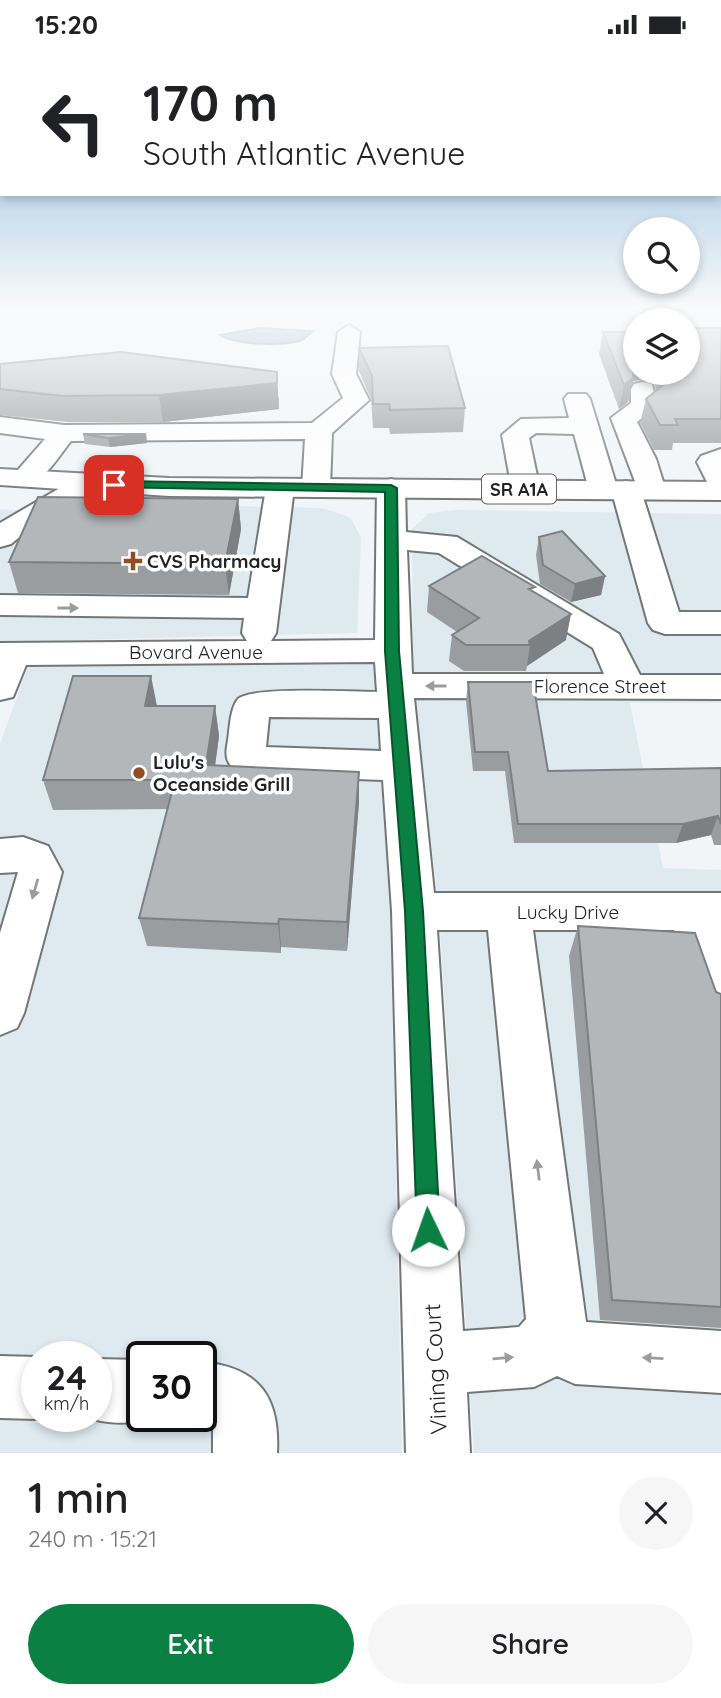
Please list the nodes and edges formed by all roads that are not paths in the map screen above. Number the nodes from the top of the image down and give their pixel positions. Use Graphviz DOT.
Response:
graph roads {
  1 [pos="344,373"];
  2 [pos="643,389"];
  3 [pos="577,399"];
  4 [pos="0,425"];
  5 [pos="584,426"];
  6 [pos="319,431"];
  7 [pos="64,433"];
  8 [pos="721,457"];
  9 [pos="12,478"];
  10 [pos="87,484"];
  11 [pos="721,484"];
  12 [pos="280,488"];
  13 [pos="316,488"];
  14 [pos="391,488"];
  15 [pos="526,489"];
  16 [pos="627,491"];
  17 [pos="721,491"];
  18 [pos="0,538"];
  19 [pos="391,540"];
  20 [pos="0,605"];
  21 [pos="262,608"];
  22 [pos="721,623"];
  23 [pos="256,652"];
  24 [pos="6,654"];
  25 [pos="394,681"];
  26 [pos="627,686"];
  27 [pos="721,687"];
  28 [pos="0,688"];
  29 [pos="401,765"];
  30 [pos="0,856"];
  31 [pos="414,911"];
  32 [pos="508,911"];
  33 [pos="706,912"];
  34 [pos="721,1005"];
  35 [pos="0,1013"];
  36 [pos="557,1329"];
  37 [pos="721,1362"];
  38 [pos="435,1364"];
  39 [pos="0,1387"];
  40 [pos="21,1388"];
  41 [pos="217,1395"];
  42 [pos="245,1453"];
  43 [pos="438,1453"];
  1 -- 6 [label="street"];
  2 -- 16 [label="street"];
  3 -- 5 [label="street"];
  4 -- 7 [label="street"];
  5 -- 15 [label="street"];
  5 -- 16 [label="street"];
  6 -- 7 [label="street"];
  6 -- 13 [label="street"];
  7 -- 9 [label="street"];
  8 -- 11 [label="street"];
  9 -- 10 [label="street, SR A1A"];
  10 -- 12 [label="street, SR A1A"];
  10 -- 18 [label="street"];
  12 -- 13 [label="street, SR A1A"];
  12 -- 21 [label="street"];
  13 -- 14 [label="street, SR A1A"];
  14 -- 15 [label="street, SR A1A"];
  14 -- 19 [label="street, Vining Court"];
  15 -- 16 [label="street, SR A1A"];
  16 -- 17 [label="street, SR A1A"];
  16 -- 22 [label="street"];
  19 -- 25 [label="street, Vining Court"];
  19 -- 26 [label="street"];
  20 -- 21 [label="street, one-way"];
  21 -- 23 [label="street"];
  23 -- 24 [label="street, Bovard Avenue"];
  23 -- 25 [label="street, Bovard Avenue"];
  24 -- 28 [label="street"];
  26 -- 25 [label="street, Florence Street, one-way"];
  25 -- 29 [label="street, Vining Court"];
  25 -- 29 [label="street"];
  26 -- 27 [label="street, Florence Street"];
  29 -- 31 [label="street, Vining Court"];
  30 -- 35 [label="street, one-way"];
  31 -- 32 [label="street, Lucky Drive"];
  31 -- 38 [label="street, Vining Court"];
  32 -- 33 [label="street, Lucky Drive"];
  36 -- 32 [label="street, one-way"];
  33 -- 34 [label="street"];
  37 -- 36 [label="street, one-way"];
  38 -- 36 [label="street, one-way"];
  38 -- 43 [label="street, Vining Court"];
  39 -- 40 [label="street"];
  41 -- 42 [label="street"];
}
